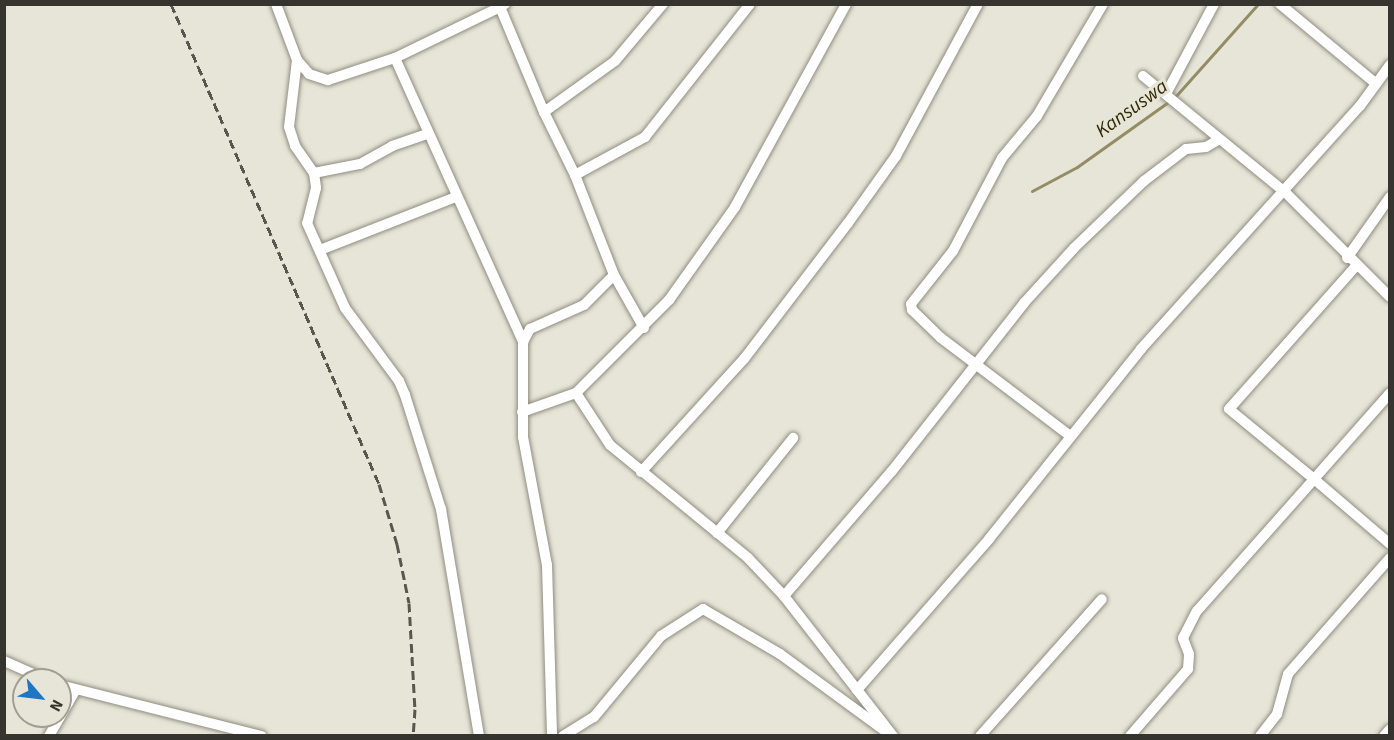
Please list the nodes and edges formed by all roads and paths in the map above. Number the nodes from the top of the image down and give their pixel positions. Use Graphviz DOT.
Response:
graph roads {
  1 [pos="276,4"];
  2 [pos="663,4"];
  3 [pos="750,4"];
  4 [pos="846,4"];
  5 [pos="978,4"];
  6 [pos="1102,4"];
  7 [pos="1214,4"];
  8 [pos="1280,4"];
  9 [pos="501,6"];
  10 [pos="395,58"];
  11 [pos="297,60"];
  12 [pos="1389,65"];
  13 [pos="1143,76"];
  14 [pos="1374,82"];
  15 [pos="1169,94"];
  16 [pos="544,112"];
  17 [pos="427,134"];
  18 [pos="1218,140"];
  19 [pos="314,174"];
  20 [pos="575,175"];
  21 [pos="1286,193"];
  22 [pos="456,197"];
  23 [pos="1389,197"];
  24 [pos="320,250"];
  25 [pos="1347,258"];
  26 [pos="1356,266"];
  27 [pos="614,275"];
  28 [pos="1389,297"];
  29 [pos="644,328"];
  30 [pos="523,342"];
  31 [pos="977,367"];
  32 [pos="576,393"];
  33 [pos="1389,393"];
  34 [pos="522,412"];
  35 [pos="1069,435"];
  36 [pos="793,438"];
  37 [pos="640,472"];
  38 [pos="1314,479"];
  39 [pos="717,533"];
  40 [pos="1389,544"];
  41 [pos="1389,558"];
  42 [pos="784,596"];
  43 [pos="1102,599"];
  44 [pos="4,661"];
  45 [pos="20,668"];
  46 [pos="72,690"];
  47 [pos="857,690"];
  48 [pos="75,691"];
  49 [pos="1389,729"];
  50 [pos="49,735"];
  51 [pos="262,735"];
  52 [pos="479,735"];
  53 [pos="552,735"];
  54 [pos="563,735"];
  55 [pos="892,735"];
  56 [pos="980,735"];
  57 [pos="1130,735"];
  58 [pos="1260,735"];
  59 [pos="1384,735"];
  1 -- 11 [label="street"];
  2 -- 16 [label="street"];
  3 -- 20 [label="street"];
  4 -- 29 [label="street"];
  5 -- 37 [label="street"];
  6 -- 31 [label="street"];
  7 -- 15 [label="street"];
  8 -- 14 [label="street"];
  9 -- 10 [label="street"];
  9 -- 16 [label="street"];
  10 -- 11 [label="street"];
  10 -- 17 [label="street"];
  11 -- 19 [label="street"];
  12 -- 14 [label="street"];
  13 -- 15 [label="street"];
  14 -- 21 [label="street"];
  15 -- 18 [label="street"];
  16 -- 20 [label="street"];
  17 -- 19 [label="street"];
  17 -- 22 [label="street"];
  18 -- 21 [label="street"];
  18 -- 31 [label="street"];
  19 -- 24 [label="street"];
  20 -- 27 [label="street"];
  21 -- 25 [label="street"];
  21 -- 35 [label="street"];
  22 -- 24 [label="street"];
  22 -- 30 [label="street"];
  23 -- 25 [label="street"];
  24 -- 52 [label="street"];
  25 -- 26 [label="street"];
  26 -- 28 [label="street"];
  26 -- 38 [label="street"];
  27 -- 29 [label="street"];
  27 -- 30 [label="street"];
  29 -- 32 [label="street"];
  30 -- 34 [label="street"];
  31 -- 35 [label="street"];
  31 -- 42 [label="street"];
  32 -- 34 [label="street"];
  32 -- 37 [label="street"];
  33 -- 38 [label="street"];
  34 -- 53 [label="street"];
  35 -- 47 [label="street"];
  36 -- 39 [label="street"];
  37 -- 39 [label="street"];
  38 -- 40 [label="street"];
  38 -- 57 [label="street"];
  39 -- 42 [label="street"];
  41 -- 58 [label="street"];
  42 -- 47 [label="street"];
  43 -- 56 [label="street"];
  44 -- 45 [label="street"];
  46 -- 48 [label="street"];
  47 -- 55 [label="street"];
  48 -- 50 [label="street"];
  48 -- 51 [label="street"];
  49 -- 59 [label="street"];
  54 -- 55 [label="street"];
}
